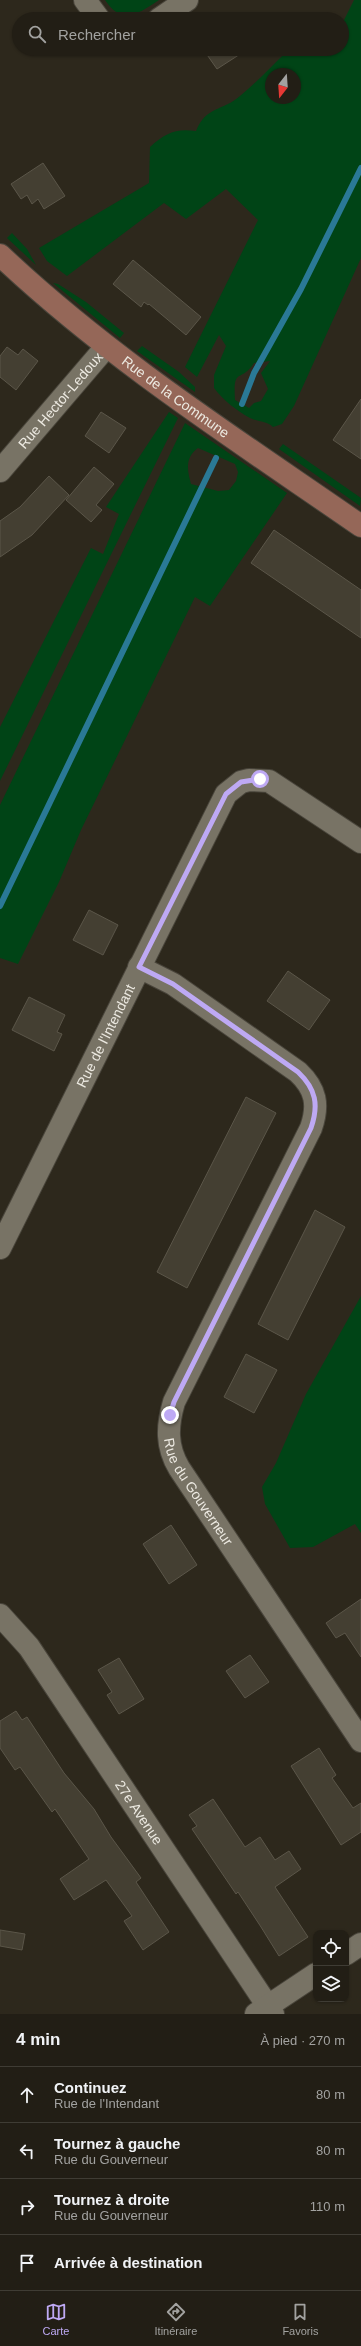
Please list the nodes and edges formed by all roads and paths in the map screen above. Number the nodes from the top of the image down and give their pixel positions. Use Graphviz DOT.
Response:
graph roads {
  1 [pos="85,0"];
  2 [pos="187,0"];
  3 [pos="94,12"];
  4 [pos="169,12"];
  5 [pos="0,255"];
  6 [pos="106,347"];
  7 [pos="0,471"];
  8 [pos="361,526"];
  9 [pos="361,842"];
  10 [pos="139,967"];
  11 [pos="0,1248"];
  12 [pos="0,1615"];
  13 [pos="361,1741"];
  14 [pos="361,1944"];
  15 [pos="349,1952"];
  16 [pos="313,1976"];
  17 [pos="266,2011"];
  1 -- 3 [label="street"];
  2 -- 4 [label="street"];
  5 -- 6 [label="street, Rue de la Commune"];
  6 -- 7 [label="street, Rue Hector-Ledoux"];
  6 -- 8 [label="street, Rue de la Commune"];
  9 -- 10 [label="street, Rue de l'Intendant"];
  10 -- 11 [label="street, Rue de l'Intendant"];
  10 -- 13 [label="street, Rue du Gouverneur"];
  12 -- 17 [label="street, 27e Avenue"];
  14 -- 15 [label="street"];
  16 -- 17 [label="street"];
}
